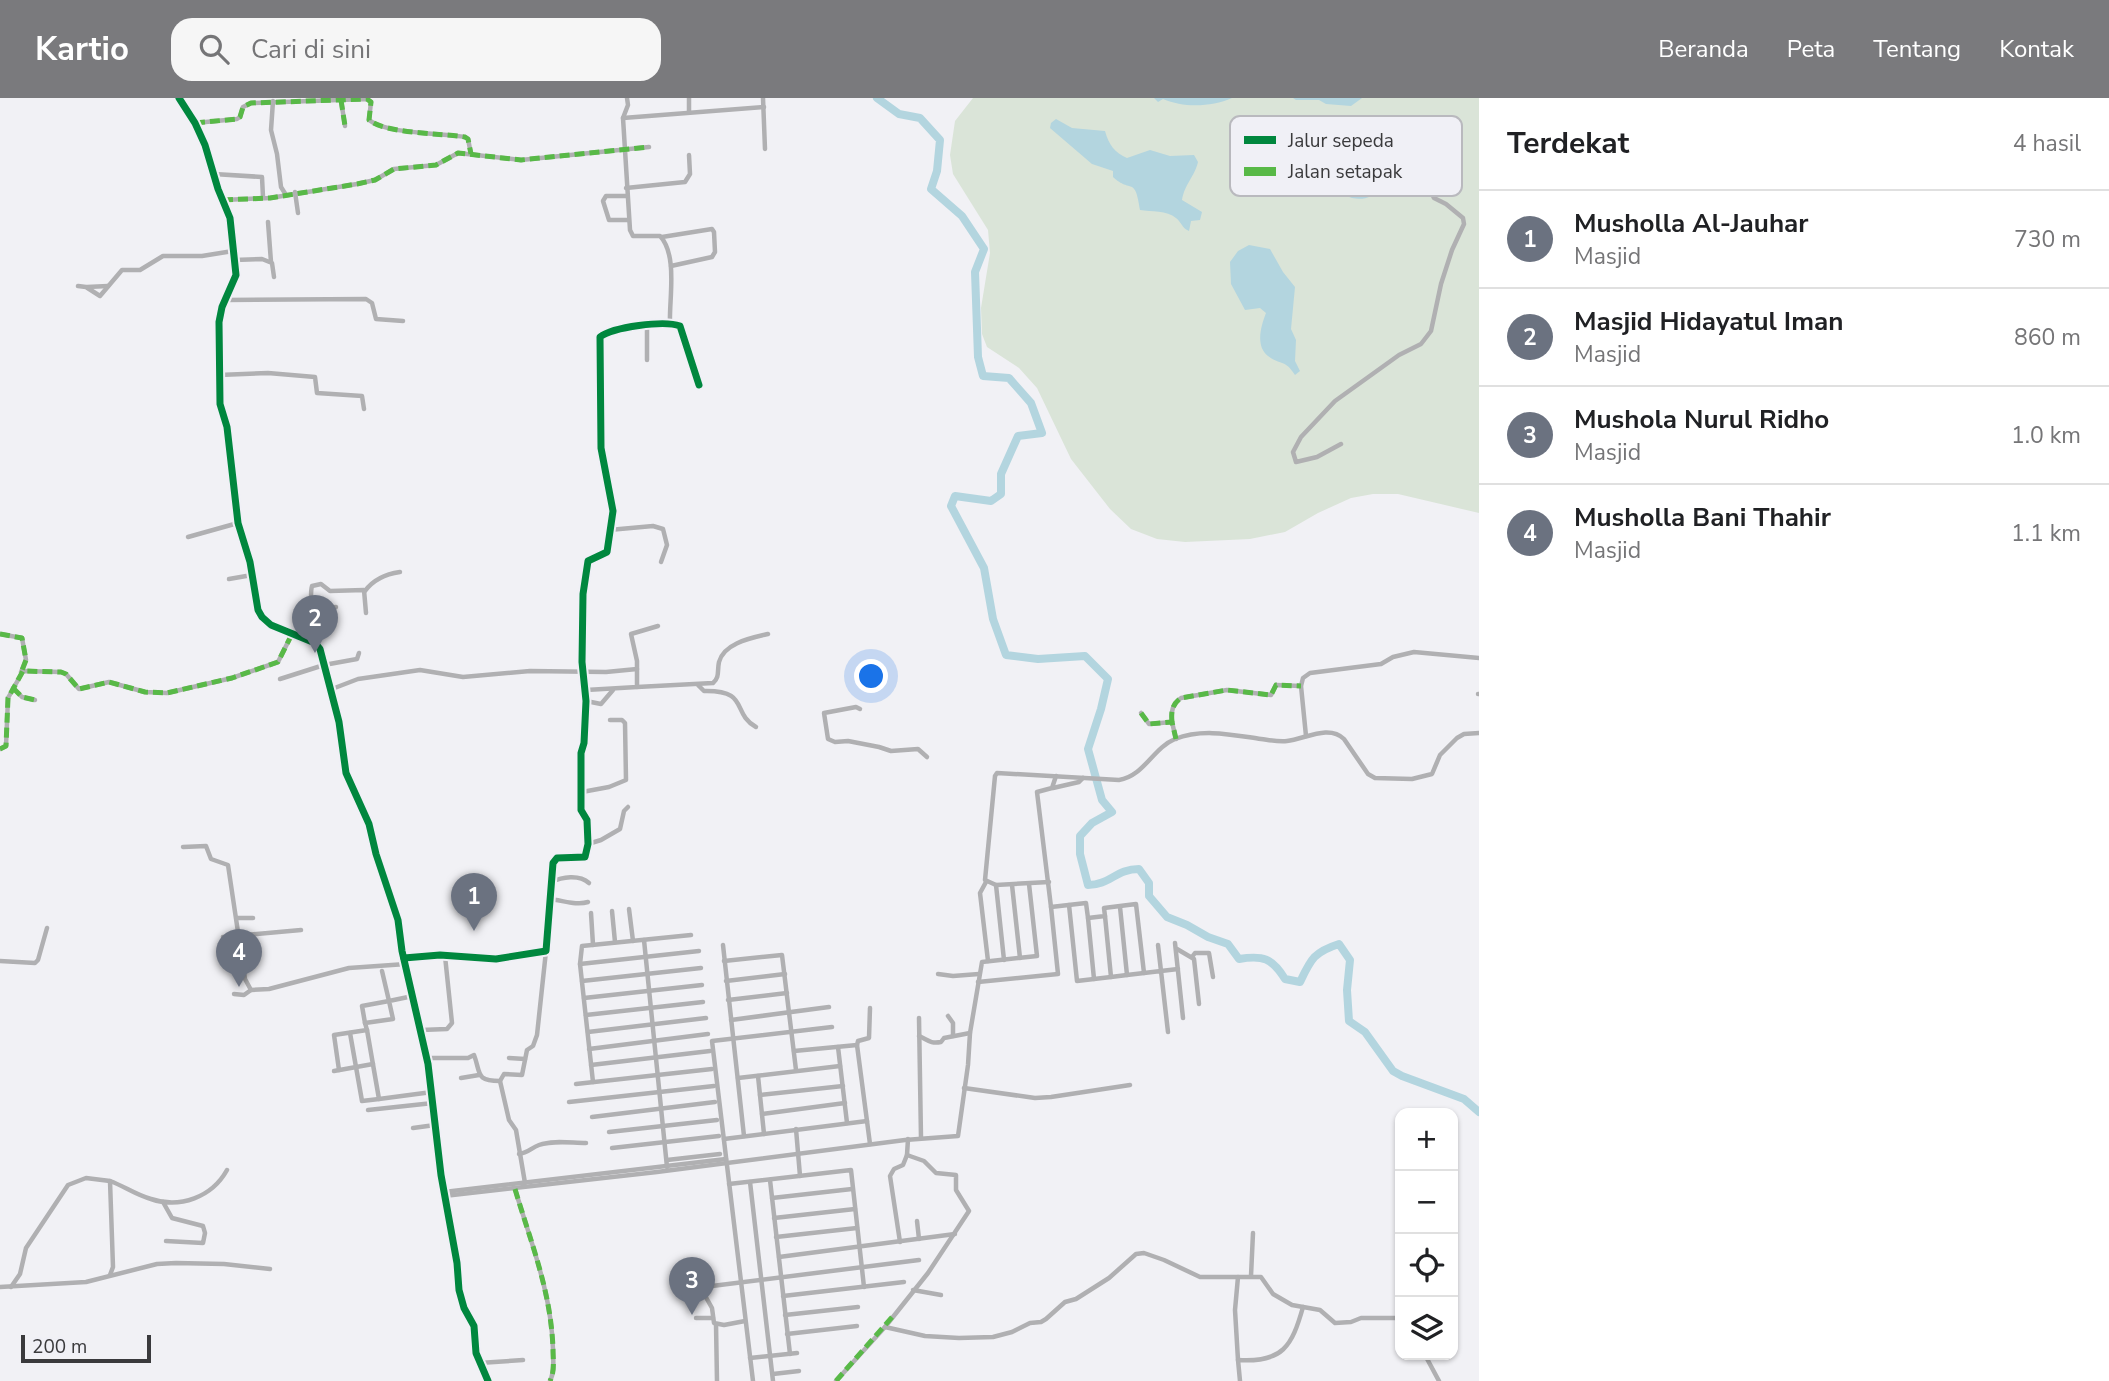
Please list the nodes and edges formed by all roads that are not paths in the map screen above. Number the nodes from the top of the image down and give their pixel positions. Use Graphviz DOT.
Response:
graph roads {
  1 [pos="179,98"];
  2 [pos="627,98"];
  3 [pos="689,98"];
  4 [pos="763,98"];
  5 [pos="271,100"];
  6 [pos="341,100"];
  7 [pos="764,107"];
  8 [pos="689,111"];
  9 [pos="623,118"];
  10 [pos="195,123"];
  11 [pos="345,126"];
  12 [pos="649,146"];
  13 [pos="624,148"];
  14 [pos="765,149"];
  15 [pos="471,154"];
  16 [pos="690,155"];
  17 [pos="214,174"];
  18 [pos="626,188"];
  19 [pos="295,192"];
  20 [pos="286,195"];
  21 [pos="626,196"];
  22 [pos="1433,196"];
  23 [pos="263,197"];
  24 [pos="223,200"];
  25 [pos="298,213"];
  26 [pos="628,219"];
  27 [pos="268,222"];
  28 [pos="662,237"];
  29 [pos="233,251"];
  30 [pos="234,260"];
  31 [pos="271,262"];
  32 [pos="671,266"];
  33 [pos="274,277"];
  34 [pos="78,286"];
  35 [pos="108,286"];
  36 [pos="86,288"];
  37 [pos="225,300"];
  38 [pos="403,321"];
  39 [pos="670,323"];
  40 [pos="647,326"];
  41 [pos="648,360"];
  42 [pos="219,375"];
  43 [pos="699,385"];
  44 [pos="365,409"];
  45 [pos="1341,444"];
  46 [pos="238,523"];
  47 [pos="609,530"];
  48 [pos="188,537"];
  49 [pos="661,562"];
  50 [pos="400,572"];
  51 [pos="252,575"];
  52 [pos="229,579"];
  53 [pos="365,591"];
  54 [pos="337,607"];
  55 [pos="314,610"];
  56 [pos="366,613"];
  57 [pos="658,626"];
  58 [pos="0,634"];
  59 [pos="292,634"];
  60 [pos="768,634"];
  61 [pos="315,643"];
  62 [pos="359,653"];
  63 [pos="1479,658"];
  64 [pos="324,665"];
  65 [pos="637,669"];
  66 [pos="583,671"];
  67 [pos="21,673"];
  68 [pos="281,679"];
  69 [pos="698,685"];
  70 [pos="1301,686"];
  71 [pos="637,687"];
  72 [pos="13,688"];
  73 [pos="332,689"];
  74 [pos="614,689"];
  75 [pos="586,690"];
  76 [pos="35,699"];
  77 [pos="586,701"];
  78 [pos="601,704"];
  79 [pos="610,707"];
  80 [pos="860,709"];
  81 [pos="1142,713"];
  82 [pos="610,720"];
  83 [pos="1172,722"];
  84 [pos="756,727"];
  85 [pos="1479,733"];
  86 [pos="1306,736"];
  87 [pos="1176,738"];
  88 [pos="0,749"];
  89 [pos="927,757"];
  90 [pos="1056,776"];
  91 [pos="1086,778"];
  92 [pos="1052,788"];
  93 [pos="582,792"];
  94 [pos="628,807"];
  95 [pos="587,844"];
  96 [pos="183,847"];
  97 [pos="551,882"];
  98 [pos="986,882"];
  99 [pos="589,883"];
  100 [pos="1049,883"];
  101 [pos="1029,884"];
  102 [pos="996,885"];
  103 [pos="1012,885"];
  104 [pos="550,899"];
  105 [pos="588,902"];
  106 [pos="1069,905"];
  107 [pos="1051,907"];
  108 [pos="1120,907"];
  109 [pos="629,909"];
  110 [pos="612,911"];
  111 [pos="591,913"];
  112 [pos="1105,916"];
  113 [pos="237,918"];
  114 [pos="253,918"];
  115 [pos="1088,918"];
  116 [pos="47,928"];
  117 [pos="301,930"];
  118 [pos="239,934"];
  119 [pos="691,935"];
  120 [pos="223,937"];
  121 [pos="633,940"];
  122 [pos="643,940"];
  123 [pos="615,942"];
  124 [pos="593,945"];
  125 [pos="723,945"];
  126 [pos="1158,945"];
  127 [pos="546,951"];
  128 [pos="699,951"];
  129 [pos="445,956"];
  130 [pos="645,957"];
  131 [pos="1192,957"];
  132 [pos="404,958"];
  133 [pos="1020,958"];
  134 [pos="1004,960"];
  135 [pos="0,961"];
  136 [pos="724,961"];
  137 [pos="988,961"];
  138 [pos="406,964"];
  139 [pos="580,964"];
  140 [pos="701,968"];
  141 [pos="1178,969"];
  142 [pos="382,971"];
  143 [pos="1161,971"];
  144 [pos="647,973"];
  145 [pos="1144,973"];
  146 [pos="785,974"];
  147 [pos="938,974"];
  148 [pos="979,974"];
  149 [pos="1127,975"];
  150 [pos="1111,977"];
  151 [pos="1213,977"];
  152 [pos="1094,979"];
  153 [pos="582,981"];
  154 [pos="726,981"];
  155 [pos="978,982"];
  156 [pos="702,985"];
  157 [pos="251,990"];
  158 [pos="648,991"];
  159 [pos="787,993"];
  160 [pos="234,994"];
  161 [pos="413,996"];
  162 [pos="584,998"];
  163 [pos="728,1000"];
  164 [pos="389,1001"];
  165 [pos="703,1002"];
  166 [pos="1199,1004"];
  167 [pos="829,1007"];
  168 [pos="650,1008"];
  169 [pos="870,1008"];
  170 [pos="790,1012"];
  171 [pos="586,1015"];
  172 [pos="948,1016"];
  173 [pos="706,1018"];
  174 [pos="919,1018"];
  175 [pos="1183,1018"];
  176 [pos="731,1020"];
  177 [pos="652,1024"];
  178 [pos="366,1026"];
  179 [pos="832,1027"];
  180 [pos="421,1030"];
  181 [pos="588,1032"];
  182 [pos="793,1032"];
  183 [pos="1168,1032"];
  184 [pos="350,1033"];
  185 [pos="970,1033"];
  186 [pos="708,1034"];
  187 [pos="919,1036"];
  188 [pos="953,1036"];
  189 [pos="733,1039"];
  190 [pos="654,1041"];
  191 [pos="857,1045"];
  192 [pos="838,1046"];
  193 [pos="589,1049"];
  194 [pos="710,1051"];
  195 [pos="794,1051"];
  196 [pos="656,1057"];
  197 [pos="427,1058"];
  198 [pos="509,1058"];
  199 [pos="525,1059"];
  200 [pos="373,1064"];
  201 [pos="591,1065"];
  202 [pos="840,1066"];
  203 [pos="356,1067"];
  204 [pos="712,1069"];
  205 [pos="796,1070"];
  206 [pos="479,1075"];
  207 [pos="658,1075"];
  208 [pos="758,1076"];
  209 [pos="461,1077"];
  210 [pos="738,1078"];
  211 [pos="500,1081"];
  212 [pos="593,1082"];
  213 [pos="576,1084"];
  214 [pos="1130,1085"];
  215 [pos="714,1086"];
  216 [pos="843,1086"];
  217 [pos="964,1088"];
  218 [pos="432,1092"];
  219 [pos="660,1092"];
  220 [pos="760,1095"];
  221 [pos="379,1099"];
  222 [pos="569,1102"];
  223 [pos="715,1102"];
  224 [pos="433,1103"];
  225 [pos="845,1103"];
  226 [pos="662,1109"];
  227 [pos="368,1110"];
  228 [pos="762,1114"];
  229 [pos="592,1117"];
  230 [pos="717,1120"];
  231 [pos="867,1121"];
  232 [pos="847,1123"];
  233 [pos="435,1125"];
  234 [pos="663,1126"];
  235 [pos="413,1128"];
  236 [pos="796,1129"];
  237 [pos="609,1132"];
  238 [pos="764,1134"];
  239 [pos="744,1136"];
  240 [pos="722,1138"];
  241 [pos="920,1138"];
  242 [pos="908,1139"];
  243 [pos="665,1142"];
  244 [pos="586,1143"];
  245 [pos="870,1144"];
  246 [pos="612,1148"];
  247 [pos="799,1153"];
  248 [pos="519,1154"];
  249 [pos="720,1154"];
  250 [pos="907,1156"];
  251 [pos="726,1162"];
  252 [pos="667,1166"];
  253 [pos="227,1170"];
  254 [pos="800,1176"];
  255 [pos="586,1178"];
  256 [pos="770,1180"];
  257 [pos="110,1181"];
  258 [pos="750,1182"];
  259 [pos="524,1183"];
  260 [pos="729,1184"];
  261 [pos="515,1189"];
  262 [pos="852,1189"];
  263 [pos="444,1194"];
  264 [pos="772,1198"];
  265 [pos="163,1202"];
  266 [pos="855,1209"];
  267 [pos="774,1218"];
  268 [pos="917,1221"];
  269 [pos="857,1228"];
  270 [pos="1253,1233"];
  271 [pos="956,1234"];
  272 [pos="776,1237"];
  273 [pos="919,1240"];
  274 [pos="166,1241"];
  275 [pos="900,1242"];
  276 [pos="860,1247"];
  277 [pos="779,1257"];
  278 [pos="919,1260"];
  279 [pos="862,1266"];
  280 [pos="270,1269"];
  281 [pos="110,1276"];
  282 [pos="781,1276"];
  283 [pos="1251,1276"];
  284 [pos="1238,1277"];
  285 [pos="761,1279"];
  286 [pos="741,1281"];
  287 [pos="904,1282"];
  288 [pos="0,1287"];
  289 [pos="864,1287"];
  290 [pos="10,1288"];
  291 [pos="913,1290"];
  292 [pos="941,1295"];
  293 [pos="783,1296"];
  294 [pos="858,1307"];
  295 [pos="1303,1307"];
  296 [pos="785,1315"];
  297 [pos="696,1318"];
  298 [pos="1395,1318"];
  299 [pos="714,1321"];
  300 [pos="746,1321"];
  301 [pos="857,1326"];
  302 [pos="885,1327"];
  303 [pos="788,1334"];
  304 [pos="797,1353"];
  305 [pos="790,1354"];
  306 [pos="771,1356"];
  307 [pos="750,1358"];
  308 [pos="523,1360"];
  309 [pos="1238,1360"];
  310 [pos="1428,1360"];
  311 [pos="479,1363"];
  312 [pos="799,1371"];
  313 [pos="773,1374"];
  314 [pos="488,1381"];
  315 [pos="550,1381"];
  316 [pos="717,1381"];
  317 [pos="753,1381"];
  318 [pos="774,1381"];
  319 [pos="836,1381"];
  320 [pos="1240,1381"];
  321 [pos="1439,1381"];
  1 -- 10 [label="street"];
  2 -- 9 [label="street"];
  3 -- 8 [label="street"];
  4 -- 7 [label="street"];
  5 -- 6 [label="street"];
  5 -- 10 [label="street"];
  5 -- 20 [label="street"];
  6 -- 11 [label="street"];
  6 -- 15 [label="street"];
  7 -- 8 [label="street"];
  7 -- 14 [label="street"];
  8 -- 9 [label="street"];
  9 -- 13 [label="street"];
  10 -- 17 [label="street"];
  12 -- 13 [label="street"];
  13 -- 15 [label="street"];
  13 -- 18 [label="street"];
  15 -- 19 [label="street"];
  16 -- 18 [label="street"];
  17 -- 23 [label="street"];
  17 -- 24 [label="street"];
  18 -- 21 [label="street"];
  19 -- 20 [label="street"];
  19 -- 25 [label="street"];
  20 -- 23 [label="street"];
  21 -- 26 [label="street"];
  21 -- 26 [label="street"];
  22 -- 45 [label="street"];
  23 -- 24 [label="street"];
  24 -- 29 [label="street"];
  26 -- 28 [label="street"];
  27 -- 31 [label="street"];
  28 -- 32 [label="street"];
  28 -- 32 [label="street"];
  29 -- 30 [label="street"];
  29 -- 35 [label="street"];
  30 -- 31 [label="street"];
  30 -- 37 [label="street"];
  31 -- 33 [label="street"];
  32 -- 39 [label="street"];
  34 -- 36 [label="street"];
  35 -- 36 [label="street"];
  35 -- 36 [label="street"];
  37 -- 38 [label="street"];
  37 -- 42 [label="street"];
  39 -- 40 [label="street"];
  39 -- 43 [label="street"];
  40 -- 41 [label="street"];
  40 -- 47 [label="street"];
  42 -- 44 [label="street"];
  42 -- 46 [label="street"];
  46 -- 48 [label="street"];
  46 -- 51 [label="street"];
  47 -- 49 [label="street"];
  47 -- 66 [label="street"];
  50 -- 53 [label="street"];
  51 -- 52 [label="street"];
  51 -- 59 [label="street"];
  53 -- 55 [label="street"];
  53 -- 56 [label="street"];
  54 -- 55 [label="street"];
  55 -- 61 [label="street"];
  57 -- 65 [label="street"];
  58 -- 67 [label="street"];
  59 -- 61 [label="street"];
  59 -- 67 [label="street"];
  60 -- 69 [label="street"];
  61 -- 64 [label="street"];
  62 -- 64 [label="street"];
  63 -- 70 [label="street"];
  64 -- 68 [label="street"];
  64 -- 73 [label="street"];
  65 -- 66 [label="street"];
  65 -- 71 [label="street"];
  66 -- 73 [label="street"];
  66 -- 75 [label="street"];
  67 -- 72 [label="street"];
  69 -- 71 [label="street"];
  69 -- 84 [label="street"];
  70 -- 83 [label="street"];
  70 -- 86 [label="street"];
  71 -- 74 [label="street"];
  72 -- 76 [label="street"];
  72 -- 88 [label="street"];
  73 -- 132 [label="street"];
  74 -- 75 [label="street"];
  74 -- 78 [label="street"];
  75 -- 77 [label="street"];
  77 -- 78 [label="street"];
  77 -- 93 [label="street"];
  78 -- 79 [label="street"];
  80 -- 89 [label="street"];
  81 -- 83 [label="street"];
  82 -- 93 [label="street"];
  83 -- 87 [label="street"];
  85 -- 86 [label="street"];
  86 -- 87 [label="street"];
  87 -- 91 [label="street"];
  90 -- 91 [label="street"];
  90 -- 92 [label="street"];
  90 -- 98 [label="street"];
  91 -- 92 [label="street"];
  92 -- 100 [label="street"];
  93 -- 95 [label="street"];
  94 -- 95 [label="street"];
  95 -- 97 [label="street"];
  96 -- 113 [label="street"];
  97 -- 99 [label="street"];
  97 -- 104 [label="street"];
  98 -- 102 [label="street"];
  98 -- 137 [label="street"];
  100 -- 101 [label="street"];
  100 -- 107 [label="street"];
  101 -- 103 [label="street"];
  101 -- 133 [label="street"];
  102 -- 103 [label="street"];
  102 -- 134 [label="street"];
  103 -- 133 [label="street"];
  104 -- 105 [label="street"];
  104 -- 127 [label="street"];
  106 -- 107 [label="street"];
  106 -- 115 [label="street"];
  106 -- 152 [label="street"];
  107 -- 155 [label="street"];
  108 -- 112 [label="street"];
  108 -- 145 [label="street"];
  108 -- 149 [label="street"];
  109 -- 121 [label="street"];
  110 -- 123 [label="street"];
  111 -- 124 [label="street"];
  112 -- 115 [label="street"];
  112 -- 150 [label="street"];
  113 -- 114 [label="street"];
  113 -- 118 [label="street"];
  115 -- 152 [label="street"];
  116 -- 135 [label="street"];
  117 -- 118 [label="street"];
  118 -- 120 [label="street"];
  118 -- 157 [label="street"];
  119 -- 122 [label="street"];
  121 -- 122 [label="street"];
  121 -- 123 [label="street"];
  122 -- 130 [label="street"];
  123 -- 124 [label="street"];
  124 -- 139 [label="street"];
  125 -- 136 [label="street"];
  126 -- 143 [label="street"];
  127 -- 129 [label="street"];
  127 -- 199 [label="street"];
  128 -- 130 [label="street"];
  129 -- 132 [label="street"];
  129 -- 180 [label="street"];
  130 -- 139 [label="street"];
  130 -- 144 [label="street"];
  131 -- 141 [label="street"];
  131 -- 151 [label="street"];
  131 -- 166 [label="street"];
  132 -- 138 [label="street"];
  133 -- 134 [label="street"];
  134 -- 137 [label="street"];
  136 -- 146 [label="street"];
  136 -- 154 [label="street"];
  137 -- 148 [label="street"];
  138 -- 157 [label="street"];
  138 -- 161 [label="street"];
  139 -- 153 [label="street"];
  140 -- 144 [label="street"];
  141 -- 143 [label="street"];
  141 -- 175 [label="street"];
  142 -- 164 [label="street"];
  143 -- 145 [label="street"];
  143 -- 183 [label="street"];
  144 -- 153 [label="street"];
  144 -- 158 [label="street"];
  145 -- 149 [label="street"];
  146 -- 154 [label="street"];
  146 -- 159 [label="street"];
  147 -- 148 [label="street"];
  148 -- 155 [label="street"];
  149 -- 150 [label="street"];
  150 -- 152 [label="street"];
  153 -- 162 [label="street"];
  154 -- 163 [label="street"];
  155 -- 185 [label="street"];
  156 -- 158 [label="street"];
  157 -- 160 [label="street"];
  158 -- 162 [label="street"];
  158 -- 168 [label="street"];
  159 -- 163 [label="street"];
  159 -- 170 [label="street"];
  161 -- 164 [label="street"];
  161 -- 180 [label="street"];
  162 -- 171 [label="street"];
  163 -- 176 [label="street"];
  164 -- 178 [label="street"];
  164 -- 178 [label="street"];
  165 -- 168 [label="street"];
  167 -- 170 [label="street"];
  168 -- 171 [label="street"];
  168 -- 177 [label="street"];
  169 -- 191 [label="street"];
  170 -- 176 [label="street"];
  170 -- 182 [label="street"];
  171 -- 181 [label="street"];
  172 -- 188 [label="street"];
  173 -- 177 [label="street"];
  174 -- 187 [label="street"];
  176 -- 189 [label="street"];
  177 -- 181 [label="street"];
  177 -- 190 [label="street"];
  178 -- 184 [label="street"];
  178 -- 200 [label="street"];
  179 -- 182 [label="street"];
  180 -- 197 [label="street"];
  181 -- 193 [label="street"];
  182 -- 189 [label="street"];
  182 -- 195 [label="street"];
  184 -- 203 [label="street"];
  184 -- 203 [label="street"];
  185 -- 188 [label="street"];
  185 -- 217 [label="street"];
  186 -- 190 [label="street"];
  187 -- 188 [label="street"];
  187 -- 241 [label="street"];
  189 -- 210 [label="street"];
  189 -- 240 [label="street"];
  190 -- 193 [label="street"];
  190 -- 196 [label="street"];
  191 -- 192 [label="street"];
  191 -- 231 [label="street"];
  192 -- 195 [label="street"];
  192 -- 202 [label="street"];
  193 -- 201 [label="street"];
  194 -- 196 [label="street"];
  195 -- 205 [label="street"];
  196 -- 201 [label="street"];
  196 -- 207 [label="street"];
  197 -- 206 [label="street"];
  197 -- 218 [label="street"];
  198 -- 199 [label="street"];
  199 -- 211 [label="street"];
  200 -- 203 [label="street"];
  200 -- 221 [label="street"];
  201 -- 212 [label="street"];
  202 -- 205 [label="street"];
  202 -- 216 [label="street"];
  203 -- 221 [label="street"];
  204 -- 207 [label="street"];
  205 -- 208 [label="street"];
  206 -- 209 [label="street"];
  206 -- 211 [label="street"];
  207 -- 212 [label="street"];
  207 -- 219 [label="street"];
  208 -- 210 [label="street"];
  208 -- 220 [label="street"];
  210 -- 239 [label="street"];
  211 -- 248 [label="street"];
  212 -- 213 [label="street"];
  214 -- 217 [label="street"];
  215 -- 219 [label="street"];
  216 -- 220 [label="street"];
  216 -- 225 [label="street"];
  217 -- 241 [label="street"];
  218 -- 221 [label="street"];
  218 -- 224 [label="street"];
  219 -- 222 [label="street"];
  219 -- 226 [label="street"];
  220 -- 228 [label="street"];
  223 -- 226 [label="street"];
  224 -- 227 [label="street"];
  224 -- 233 [label="street"];
  225 -- 228 [label="street"];
  225 -- 232 [label="street"];
  226 -- 229 [label="street"];
  226 -- 234 [label="street"];
  228 -- 238 [label="street"];
  230 -- 234 [label="street"];
  231 -- 232 [label="street"];
  231 -- 245 [label="street"];
  232 -- 236 [label="street"];
  233 -- 235 [label="street"];
  233 -- 263 [label="street"];
  234 -- 237 [label="street"];
  234 -- 243 [label="street"];
  236 -- 238 [label="street"];
  236 -- 247 [label="street"];
  238 -- 239 [label="street"];
  239 -- 240 [label="street"];
  240 -- 243 [label="street"];
  240 -- 251 [label="street"];
  241 -- 242 [label="street"];
  242 -- 245 [label="street"];
  242 -- 250 [label="street"];
  243 -- 246 [label="street"];
  243 -- 252 [label="street"];
  244 -- 248 [label="street"];
  245 -- 247 [label="street"];
  247 -- 251 [label="street"];
  247 -- 254 [label="street"];
  248 -- 259 [label="street"];
  249 -- 252 [label="street"];
  250 -- 271 [label="street"];
  250 -- 275 [label="street"];
  251 -- 252 [label="street"];
  251 -- 260 [label="street"];
  252 -- 255 [label="street"];
  253 -- 265 [label="street"];
  254 -- 256 [label="street"];
  254 -- 262 [label="street"];
  255 -- 259 [label="street"];
  255 -- 261 [label="street"];
  256 -- 258 [label="street"];
  256 -- 264 [label="street"];
  257 -- 265 [label="street"];
  257 -- 281 [label="street"];
  257 -- 290 [label="street"];
  258 -- 260 [label="street"];
  258 -- 285 [label="street"];
  259 -- 263 [label="street"];
  260 -- 286 [label="street"];
  261 -- 263 [label="street"];
  261 -- 315 [label="street"];
  262 -- 264 [label="street"];
  262 -- 266 [label="street"];
  263 -- 311 [label="street"];
  264 -- 267 [label="street"];
  265 -- 274 [label="street"];
  266 -- 267 [label="street"];
  266 -- 269 [label="street"];
  267 -- 272 [label="street"];
  268 -- 273 [label="street"];
  269 -- 272 [label="street"];
  269 -- 276 [label="street"];
  270 -- 283 [label="street"];
  271 -- 273 [label="street"];
  271 -- 291 [label="street"];
  272 -- 277 [label="street"];
  273 -- 275 [label="street"];
  275 -- 276 [label="street"];
  276 -- 277 [label="street"];
  276 -- 279 [label="street"];
  277 -- 282 [label="street"];
  278 -- 279 [label="street"];
  279 -- 282 [label="street"];
  279 -- 289 [label="street"];
  280 -- 281 [label="street"];
  281 -- 290 [label="street"];
  282 -- 285 [label="street"];
  282 -- 293 [label="street"];
  283 -- 284 [label="street"];
  283 -- 295 [label="street"];
  284 -- 302 [label="street"];
  284 -- 309 [label="street"];
  285 -- 286 [label="street"];
  285 -- 306 [label="street"];
  286 -- 299 [label="street"];
  286 -- 300 [label="street"];
  287 -- 289 [label="street"];
  288 -- 290 [label="street"];
  289 -- 293 [label="street"];
  291 -- 292 [label="street"];
  291 -- 302 [label="street"];
  293 -- 296 [label="street"];
  294 -- 296 [label="street"];
  295 -- 298 [label="street"];
  295 -- 309 [label="street"];
  296 -- 303 [label="street"];
  297 -- 299 [label="street"];
  299 -- 300 [label="street"];
  299 -- 316 [label="street"];
  300 -- 307 [label="street"];
  301 -- 303 [label="street"];
  302 -- 319 [label="street"];
  303 -- 305 [label="street"];
  304 -- 305 [label="street"];
  305 -- 306 [label="street"];
  306 -- 307 [label="street"];
  306 -- 313 [label="street"];
  307 -- 317 [label="street"];
  308 -- 311 [label="street"];
  309 -- 320 [label="street"];
  310 -- 321 [label="street"];
  311 -- 314 [label="street"];
  312 -- 313 [label="street"];
  313 -- 318 [label="street"];
}
